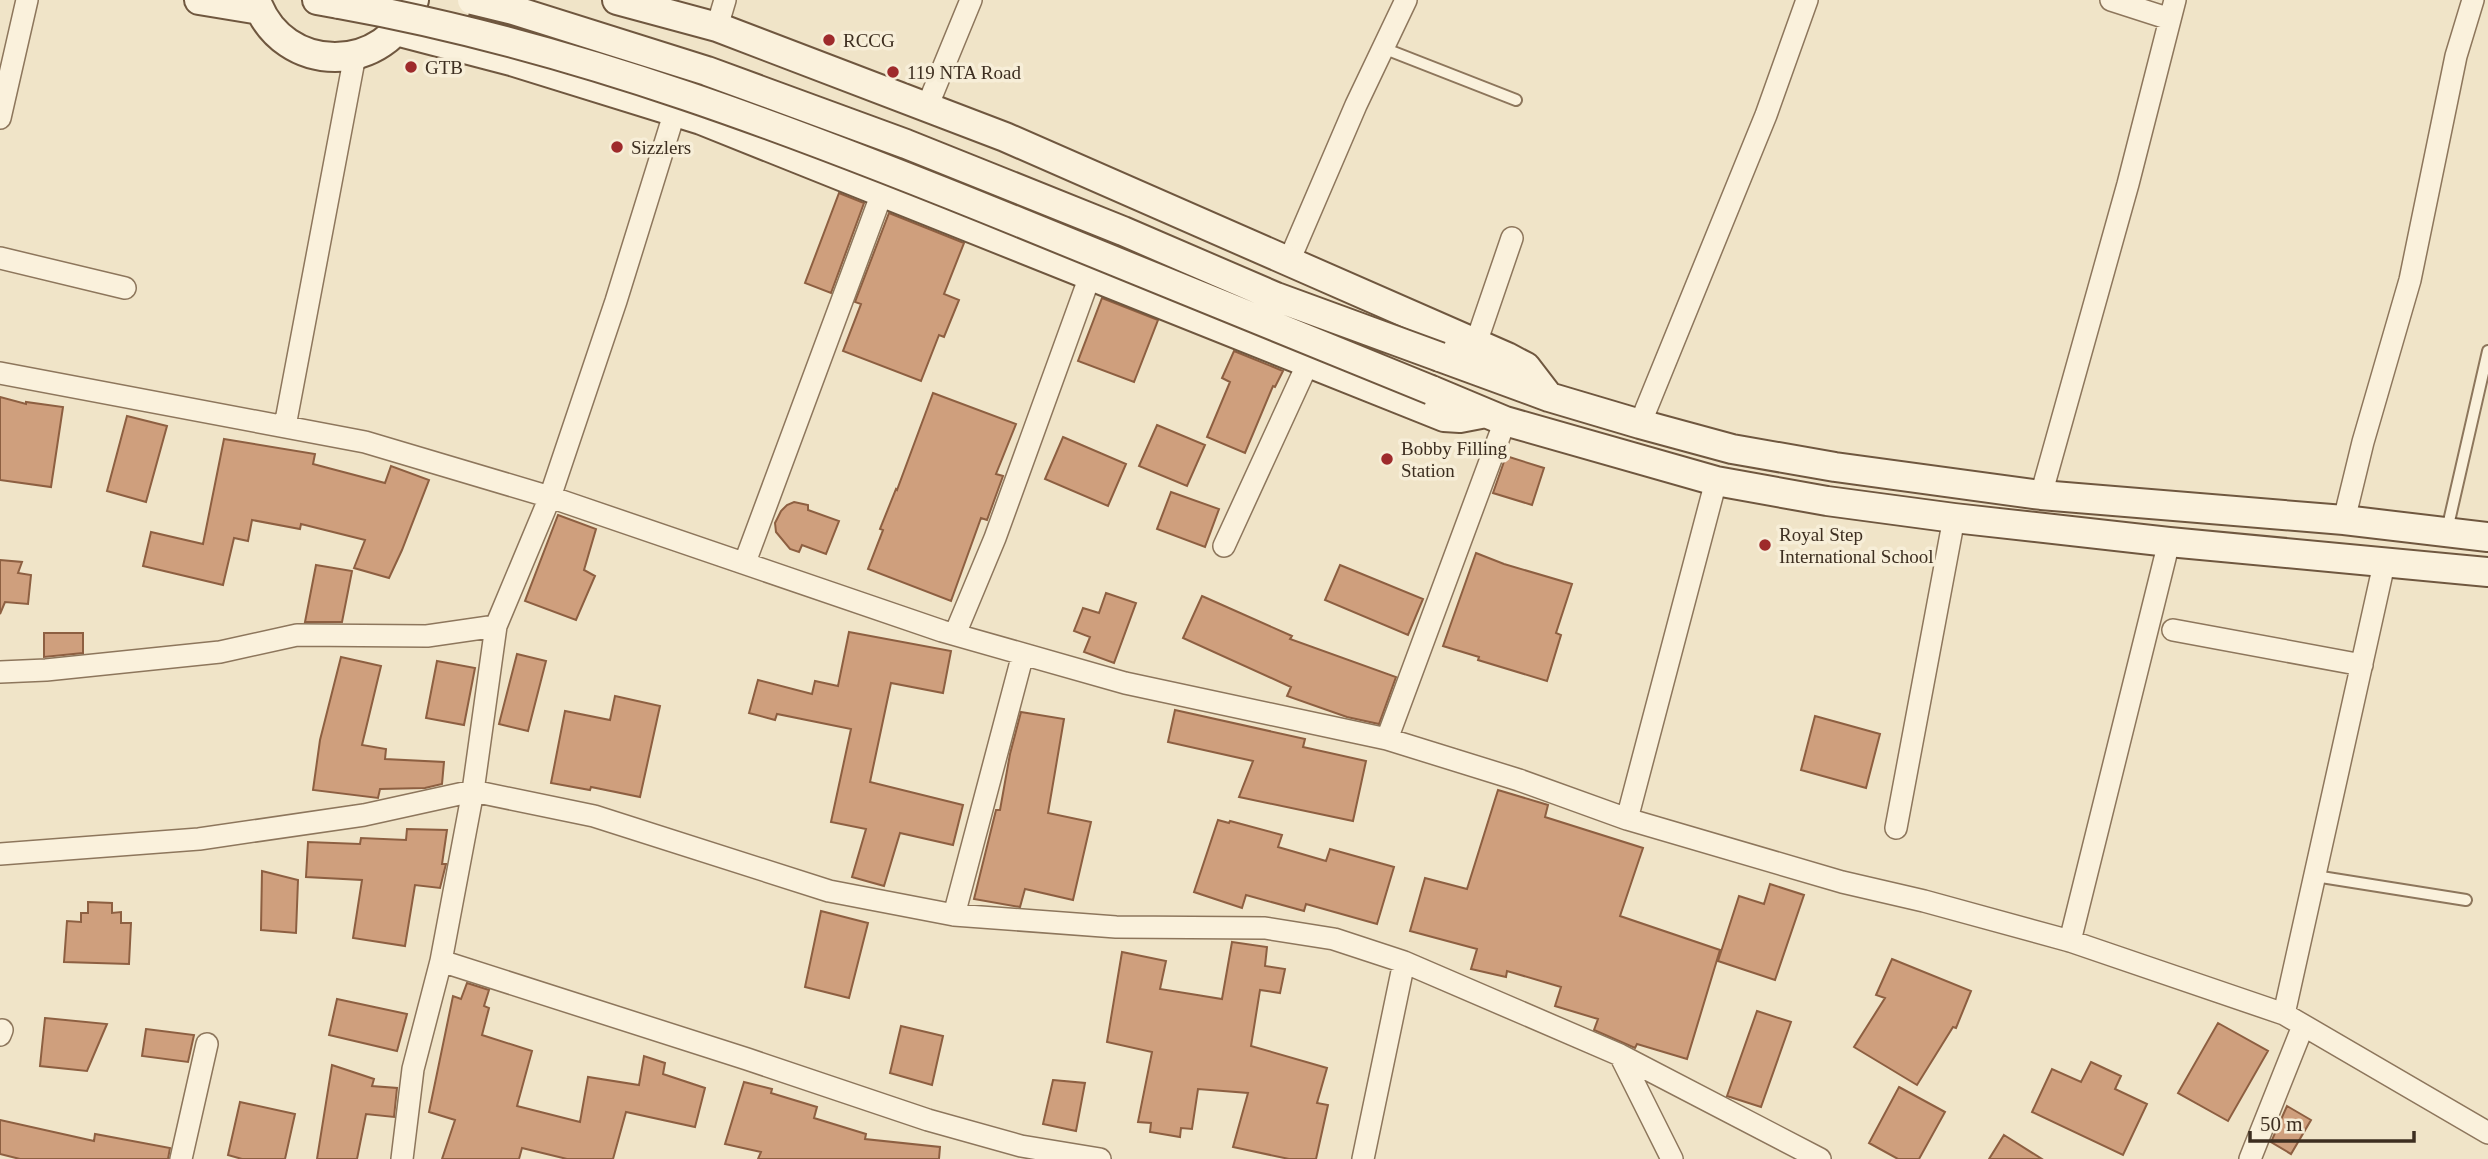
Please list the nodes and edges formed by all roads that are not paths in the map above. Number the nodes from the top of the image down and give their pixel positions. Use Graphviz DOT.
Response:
graph roads {
  1 [pos="27,0"];
  2 [pos="199,0"];
  3 [pos="317,0"];
  4 [pos="414,0"];
  5 [pos="472,0"];
  6 [pos="527,0"];
  7 [pos="617,0"];
  8 [pos="724,0"];
  9 [pos="971,0"];
  10 [pos="1406,0"];
  11 [pos="1807,0"];
  12 [pos="2111,0"];
  13 [pos="2473,0"];
  14 [pos="258,5"];
  15 [pos="2173,9"];
  16 [pos="717,27"];
  17 [pos="396,31"];
  18 [pos="1383,48"];
  19 [pos="355,55"];
  20 [pos="511,61"];
  21 [pos="1516,100"];
  22 [pos="927,107"];
  23 [pos="675,111"];
  24 [pos="0,118"];
  25 [pos="882,193"];
  26 [pos="1511,238"];
  27 [pos="0,258"];
  28 [pos="1289,261"];
  29 [pos="1090,276"];
  30 [pos="125,288"];
  31 [pos="1476,343"];
  32 [pos="2488,351"];
  33 [pos="1308,363"];
  34 [pos="0,373"];
  35 [pos="1549,397"];
  36 [pos="1496,417"];
  37 [pos="1640,424"];
  38 [pos="285,426"];
  39 [pos="1716,481"];
  40 [pos="2041,495"];
  41 [pos="550,497"];
  42 [pos="1954,518"];
  43 [pos="2344,520"];
  44 [pos="2446,532"];
  45 [pos="2488,537"];
  46 [pos="2169,542"];
  47 [pos="1224,546"];
  48 [pos="745,562"];
  49 [pos="2384,564"];
  50 [pos="2488,572"];
  51 [pos="496,626"];
  52 [pos="2174,630"];
  53 [pos="956,634"];
  54 [pos="1023,654"];
  55 [pos="2362,665"];
  56 [pos="0,672"];
  57 [pos="1387,739"];
  58 [pos="473,791"];
  59 [pos="1627,819"];
  60 [pos="1896,828"];
  61 [pos="0,854"];
  62 [pos="2315,876"];
  63 [pos="2466,900"];
  64 [pos="954,915"];
  65 [pos="2070,941"];
  66 [pos="441,961"];
  67 [pos="1404,962"];
  68 [pos="2284,1014"];
  69 [pos="2303,1026"];
  70 [pos="207,1044"];
  71 [pos="1620,1055"];
  72 [pos="2488,1133"];
  73 [pos="181,1159"];
  74 [pos="402,1159"];
  75 [pos="1100,1159"];
  76 [pos="1363,1159"];
  77 [pos="1672,1159"];
  78 [pos="1820,1159"];
  79 [pos="2250,1159"];
  1 -- 24 [label="street"];
  2 -- 14 [label="main road"];
  3 -- 36 [label="main road, bridge"];
  4 -- 17 [label="main road"];
  5 -- 35 [label="main road, bridge"];
  6 -- 20 [label="street"];
  7 -- 16 [label="main road"];
  8 -- 16 [label="street"];
  9 -- 22 [label="street"];
  10 -- 18 [label="street"];
  11 -- 37 [label="street"];
  12 -- 15 [label="street"];
  13 -- 43 [label="street"];
  14 -- 19 [label="main road"];
  15 -- 40 [label="street"];
  16 -- 22 [label="main road"];
  17 -- 19 [label="main road"];
  17 -- 20 [label="main road"];
  18 -- 21 [label="lane"];
  18 -- 28 [label="street"];
  19 -- 38 [label="street"];
  20 -- 23 [label="main road"];
  22 -- 28 [label="main road"];
  23 -- 25 [label="main road"];
  23 -- 41 [label="street"];
  25 -- 29 [label="main road"];
  25 -- 48 [label="street"];
  26 -- 31 [label="street"];
  27 -- 30 [label="street"];
  28 -- 31 [label="main road"];
  29 -- 33 [label="main road"];
  29 -- 53 [label="street"];
  31 -- 35 [label="main road"];
  32 -- 44 [label="lane"];
  33 -- 36 [label="main road"];
  33 -- 47 [label="street"];
  34 -- 38 [label="street"];
  35 -- 37 [label="main road"];
  36 -- 39 [label="main road"];
  36 -- 57 [label="street"];
  37 -- 40 [label="main road"];
  38 -- 41 [label="street"];
  39 -- 42 [label="main road"];
  39 -- 59 [label="street"];
  40 -- 43 [label="main road"];
  41 -- 48 [label="street"];
  41 -- 51 [label="street"];
  42 -- 46 [label="main road"];
  42 -- 60 [label="street"];
  43 -- 44 [label="main road"];
  44 -- 45 [label="main road"];
  46 -- 49 [label="main road"];
  46 -- 65 [label="street"];
  48 -- 53 [label="street"];
  49 -- 50 [label="main road"];
  49 -- 55 [label="street"];
  51 -- 56 [label="street"];
  51 -- 58 [label="street"];
  52 -- 55 [label="street"];
  53 -- 54 [label="street"];
  54 -- 57 [label="street"];
  54 -- 64 [label="street"];
  55 -- 62 [label="street"];
  57 -- 59 [label="street"];
  58 -- 61 [label="street"];
  58 -- 64 [label="street"];
  58 -- 66 [label="street"];
  59 -- 65 [label="street"];
  62 -- 63 [label="lane"];
  62 -- 68 [label="street"];
  64 -- 67 [label="street"];
  65 -- 68 [label="street"];
  66 -- 74 [label="street"];
  66 -- 75 [label="street"];
  67 -- 71 [label="street"];
  67 -- 76 [label="street"];
  68 -- 69 [label="street"];
  69 -- 72 [label="street"];
  69 -- 79 [label="street"];
  70 -- 73 [label="street"];
  71 -- 77 [label="street"];
  71 -- 78 [label="street"];
}
